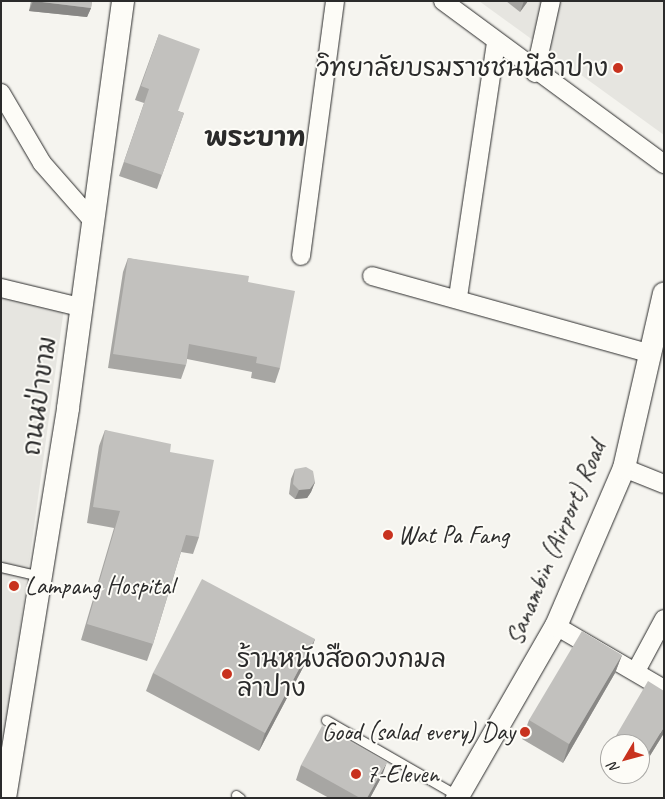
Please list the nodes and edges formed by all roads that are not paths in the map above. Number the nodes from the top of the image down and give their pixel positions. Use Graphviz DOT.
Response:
graph roads {
  1 [pos="123,1"];
  2 [pos="335,1"];
  3 [pos="443,1"];
  4 [pos="551,1"];
  5 [pos="496,43"];
  6 [pos="535,73"];
  7 [pos="1,93"];
  8 [pos="664,164"];
  9 [pos="92,220"];
  10 [pos="301,256"];
  11 [pos="372,276"];
  12 [pos="1,288"];
  13 [pos="664,294"];
  14 [pos="458,298"];
  15 [pos="80,308"];
  16 [pos="650,354"];
  17 [pos="624,468"];
  18 [pos="664,484"];
  19 [pos="1,567"];
  20 [pos="40,576"];
  21 [pos="664,619"];
  22 [pos="556,626"];
  23 [pos="636,671"];
  24 [pos="664,689"];
  25 [pos="326,720"];
  26 [pos="457,797"];
  27 [pos="5,798"];
  1 -- 9 [label="street, ถนนป่าขาม"];
  2 -- 10 [label="street"];
  3 -- 5 [label="street"];
  4 -- 6 [label="street"];
  5 -- 6 [label="street"];
  5 -- 14 [label="street"];
  6 -- 8 [label="street"];
  7 -- 9 [label="street"];
  9 -- 15 [label="street, ถนนป่าขาม"];
  11 -- 14 [label="street"];
  12 -- 15 [label="street"];
  13 -- 16 [label="street, Sanambin (Airport) Road"];
  14 -- 16 [label="street"];
  15 -- 20 [label="street, ถนนป่าขาม"];
  16 -- 17 [label="street, Sanambin (Airport) Road"];
  17 -- 18 [label="street"];
  17 -- 22 [label="street, Sanambin (Airport) Road"];
  19 -- 20 [label="lane"];
  20 -- 27 [label="street, ถนนป่าขาม"];
  21 -- 23 [label="street"];
  22 -- 23 [label="street"];
  22 -- 26 [label="street, Sanambin (Airport) Road"];
  23 -- 24 [label="street"];
  25 -- 26 [label="lane"];
}
